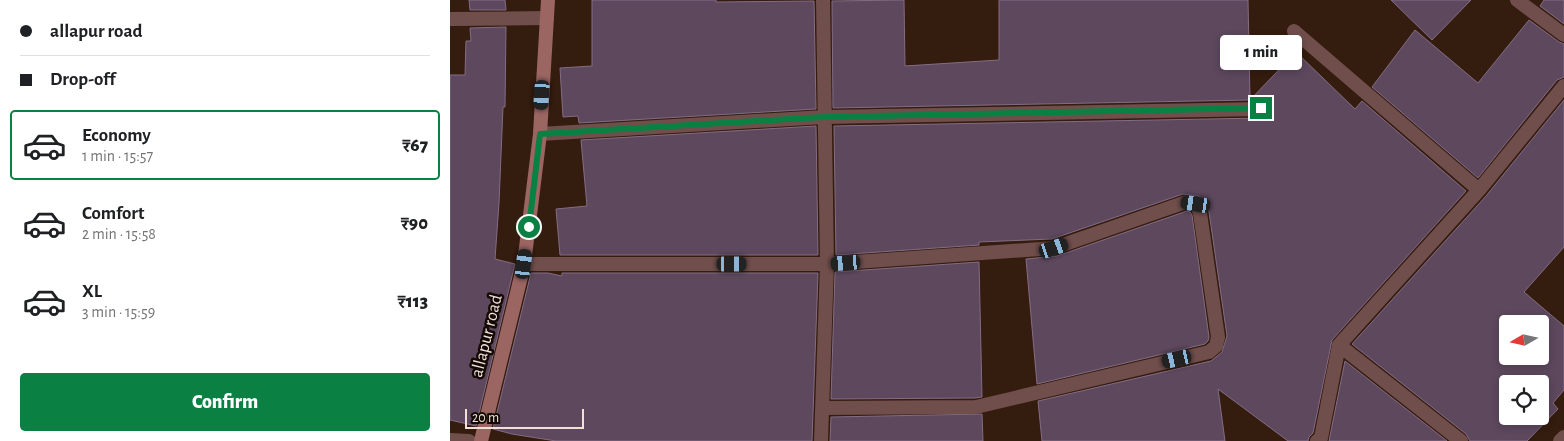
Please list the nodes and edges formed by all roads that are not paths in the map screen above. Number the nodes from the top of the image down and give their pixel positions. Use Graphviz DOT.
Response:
graph roads {
  1 [pos="548,0"];
  2 [pos="823,0"];
  3 [pos="1517,0"];
  4 [pos="547,18"];
  5 [pos="450,19"];
  6 [pos="1294,31"];
  7 [pos="1564,35"];
  8 [pos="1564,86"];
  9 [pos="1261,108"];
  10 [pos="824,117"];
  11 [pos="540,134"];
  12 [pos="1479,190"];
  13 [pos="524,264"];
  14 [pos="827,264"];
  15 [pos="1339,345"];
  16 [pos="823,408"];
  17 [pos="1564,437"];
  18 [pos="450,440"];
  19 [pos="468,441"];
  20 [pos="481,441"];
  21 [pos="821,441"];
  22 [pos="1317,441"];
  23 [pos="1461,441"];
  24 [pos="1560,441"];
  1 -- 4 [label="main road, allapur road"];
  2 -- 10 [label="street"];
  3 -- 7 [label="street"];
  4 -- 5 [label="street"];
  4 -- 11 [label="main road, allapur road"];
  6 -- 12 [label="street"];
  8 -- 12 [label="street"];
  9 -- 10 [label="street"];
  10 -- 11 [label="street"];
  10 -- 14 [label="street"];
  11 -- 13 [label="main road, allapur road"];
  12 -- 15 [label="street"];
  13 -- 14 [label="street"];
  13 -- 20 [label="main road, allapur road"];
  14 -- 16 [label="street"];
  14 -- 16 [label="street"];
  15 -- 22 [label="street"];
  15 -- 23 [label="street"];
  16 -- 21 [label="street"];
  17 -- 24 [label="street"];
  18 -- 19 [label="street"];
}
